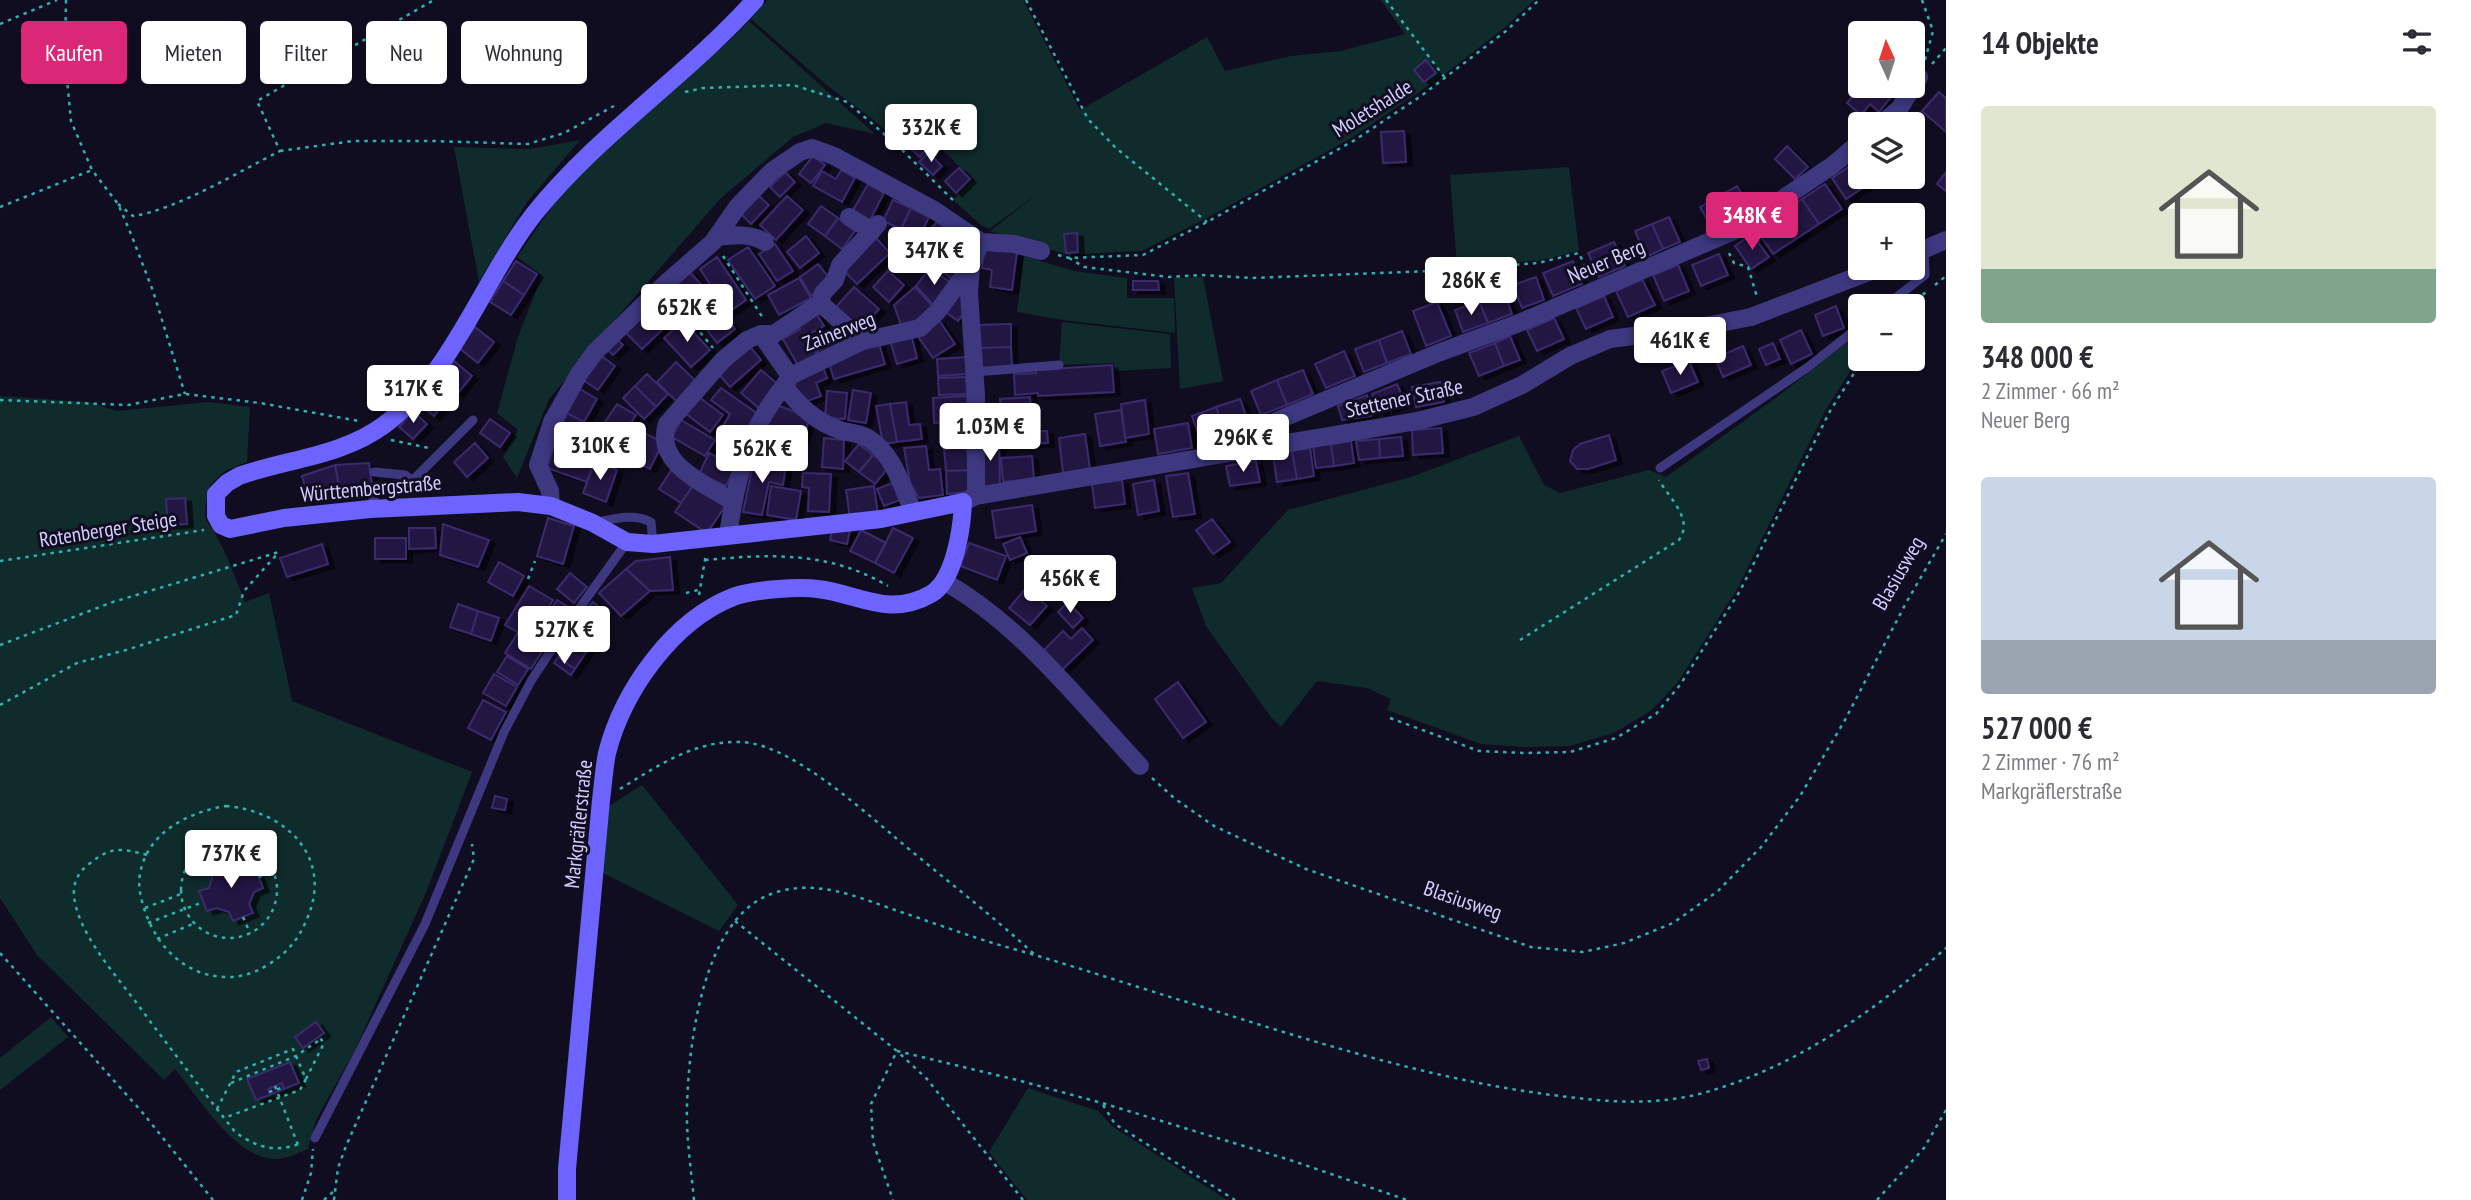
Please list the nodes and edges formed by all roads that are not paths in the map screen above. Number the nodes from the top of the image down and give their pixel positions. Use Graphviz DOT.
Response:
graph roads {
  1 [pos="755,0"];
  2 [pos="1906,98"];
  3 [pos="1895,112"];
  4 [pos="1848,152"];
  5 [pos="849,217"];
  6 [pos="715,239"];
  7 [pos="1946,240"];
  8 [pos="765,242"];
  9 [pos="981,242"];
  10 [pos="1925,249"];
  11 [pos="1041,251"];
  12 [pos="971,266"];
  13 [pos="1848,280"];
  14 [pos="1919,280"];
  15 [pos="1900,294"];
  16 [pos="820,303"];
  17 [pos="768,334"];
  18 [pos="1848,335"];
  19 [pos="863,341"];
  20 [pos="1059,365"];
  21 [pos="975,372"];
  22 [pos="787,381"];
  23 [pos="473,420"];
  24 [pos="1200,458"];
  25 [pos="1660,468"];
  26 [pos="374,472"];
  27 [pos="412,481"];
  28 [pos="969,499"];
  29 [pos="733,502"];
  30 [pos="551,506"];
  31 [pos="370,509"];
  32 [pos="913,511"];
  33 [pos="593,523"];
  34 [pos="728,535"];
  35 [pos="627,542"];
  36 [pos="653,544"];
  37 [pos="945,582"];
  38 [pos="1140,766"];
  39 [pos="315,1139"];
  40 [pos="567,1200"];
  1 -- 31 [label="street, Württembergstraße"];
  2 -- 3 [label="street"];
  4 -- 24 [label="street, Neuer Berg"];
  5 -- 16 [label="street"];
  6 -- 8 [label="street"];
  6 -- 9 [label="street"];
  6 -- 30 [label="street"];
  7 -- 10 [label="street"];
  9 -- 11 [label="street"];
  9 -- 12 [label="street"];
  12 -- 19 [label="street, Zainerweg"];
  12 -- 21 [label="street"];
  13 -- 24 [label="street, Stettener Straße"];
  14 -- 15 [label="lane"];
  16 -- 17 [label="street"];
  16 -- 19 [label="street"];
  17 -- 22 [label="street"];
  17 -- 29 [label="street"];
  18 -- 25 [label="lane"];
  19 -- 22 [label="street, Zainerweg"];
  20 -- 21 [label="lane"];
  21 -- 28 [label="street"];
  22 -- 29 [label="street"];
  22 -- 32 [label="street"];
  23 -- 27 [label="lane"];
  24 -- 28 [label="street, Stettener Straße"];
  26 -- 27 [label="lane"];
  27 -- 31 [label="lane"];
  28 -- 32 [label="street, Stettener Straße"];
  28 -- 37 [label="street"];
  29 -- 34 [label="street"];
  30 -- 31 [label="street, Württembergstraße"];
  30 -- 33 [label="street, Württembergstraße"];
  32 -- 34 [label="street, Stettener Straße"];
  33 -- 35 [label="street, Württembergstraße"];
  33 -- 36 [label="lane"];
  34 -- 36 [label="street, Stettener Straße"];
  35 -- 36 [label="street, Stettener Straße"];
  35 -- 39 [label="lane"];
  37 -- 38 [label="street"];
  37 -- 40 [label="street, Markgräflerstraße"];
}
